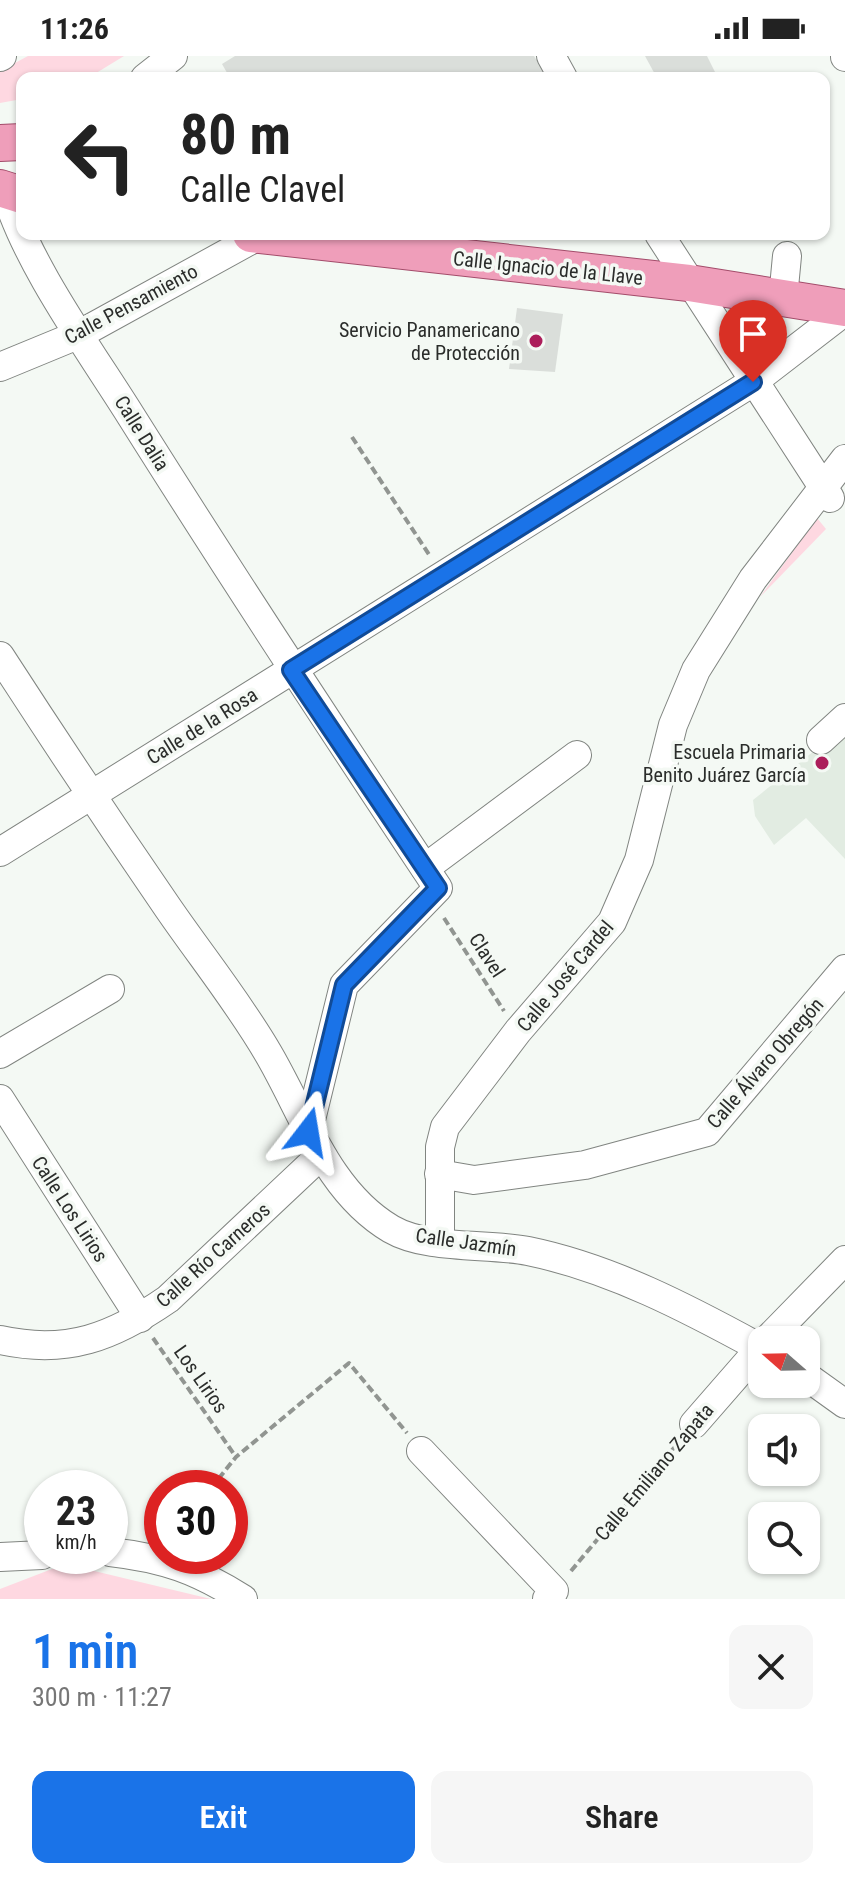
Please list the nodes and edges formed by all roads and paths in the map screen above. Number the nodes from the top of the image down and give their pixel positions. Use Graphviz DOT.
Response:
graph roads {
  1 [pos="173,56"];
  2 [pos="153,72"];
  3 [pos="16,169"];
  4 [pos="8,195"];
  5 [pos="31,240"];
  6 [pos="247,240"];
  7 [pos="301,240"];
  8 [pos="663,240"];
  9 [pos="787,256"];
  10 [pos="689,283"];
  11 [pos="783,298"];
  12 [pos="845,309"];
  13 [pos="80,334"];
  14 [pos="0,367"];
  15 [pos="753,382"];
  16 [pos="352,437"];
  17 [pos="845,459"];
  18 [pos="826,493"];
  19 [pos="443,575"];
  20 [pos="0,656"];
  21 [pos="291,670"];
  22 [pos="845,718"];
  23 [pos="821,740"];
  24 [pos="577,755"];
  25 [pos="91,797"];
  26 [pos="0,852"];
  27 [pos="431,884"];
  28 [pos="845,969"];
  29 [pos="110,989"];
  30 [pos="518,1031"];
  31 [pos="0,1054"];
  32 [pos="0,1099"];
  33 [pos="315,1144"];
  34 [pos="439,1174"];
  35 [pos="440,1242"];
  36 [pos="845,1260"];
  37 [pos="140,1318"];
  38 [pos="782,1326"];
  39 [pos="748,1339"];
  40 [pos="0,1340"];
  41 [pos="748,1363"];
  42 [pos="820,1386"];
  43 [pos="845,1404"];
  44 [pos="694,1424"];
  45 [pos="421,1451"];
  46 [pos="236,1457"];
  47 [pos="226,1470"];
  48 [pos="128,1554"];
  49 [pos="24,1556"];
  50 [pos="0,1557"];
  51 [pos="550,1595"];
  52 [pos="243,1599"];
  1 -- 2 [label="street"];
  3 -- 4 [label="street"];
  5 -- 13 [label="street, Calle Dalia"];
  6 -- 13 [label="street, Calle Pensamiento"];
  7 -- 10 [label="main road, Calle Ignacio de la Llave"];
  8 -- 10 [label="street"];
  9 -- 11 [label="street"];
  10 -- 11 [label="main road, Calle Ignacio de la Llave"];
  10 -- 15 [label="street"];
  11 -- 12 [label="main road, Calle Ignacio de la Llave"];
  12 -- 15 [label="street, Calle de la Rosa"];
  13 -- 14 [label="street, Calle Pensamiento"];
  13 -- 21 [label="street, Calle Dalia"];
  15 -- 18 [label="street"];
  15 -- 19 [label="street, Calle de la Rosa"];
  16 -- 19 [label="path"];
  17 -- 18 [label="street, Calle José Cardel"];
  18 -- 30 [label="street, Calle José Cardel"];
  19 -- 21 [label="street, Calle de la Rosa"];
  20 -- 25 [label="street, Calle Jazmín"];
  21 -- 25 [label="street, Calle de la Rosa"];
  21 -- 27 [label="street, Calle Dalia"];
  22 -- 23 [label="street"];
  24 -- 27 [label="street"];
  25 -- 26 [label="street, Calle de la Rosa"];
  25 -- 33 [label="street, Calle Jazmín"];
  27 -- 30 [label="path, Clavel"];
  27 -- 33 [label="street"];
  28 -- 34 [label="street, Calle Álvaro Obregón"];
  29 -- 31 [label="street"];
  30 -- 34 [label="street, Calle José Cardel"];
  32 -- 37 [label="street, Calle Los Lirios"];
  33 -- 35 [label="street, Calle Jazmín"];
  33 -- 37 [label="street, Calle Río Carneros"];
  34 -- 35 [label="street, Calle José Cardel"];
  35 -- 39 [label="street, Calle Jazmín"];
  36 -- 38 [label="street, Calle Emiliano Zapata"];
  37 -- 40 [label="street, Calle Río Carneros"];
  37 -- 46 [label="path, Los Lirios"];
  41 -- 44 [label="street, Calle Emiliano Zapata"];
  42 -- 43 [label="street"];
  44 -- 51 [label="path, Calle Emiliano Zapata"];
  45 -- 46 [label="path"];
  45 -- 51 [label="street"];
  46 -- 47 [label="path"];
  48 -- 52 [label="street"];
  49 -- 50 [label="street"];
}
